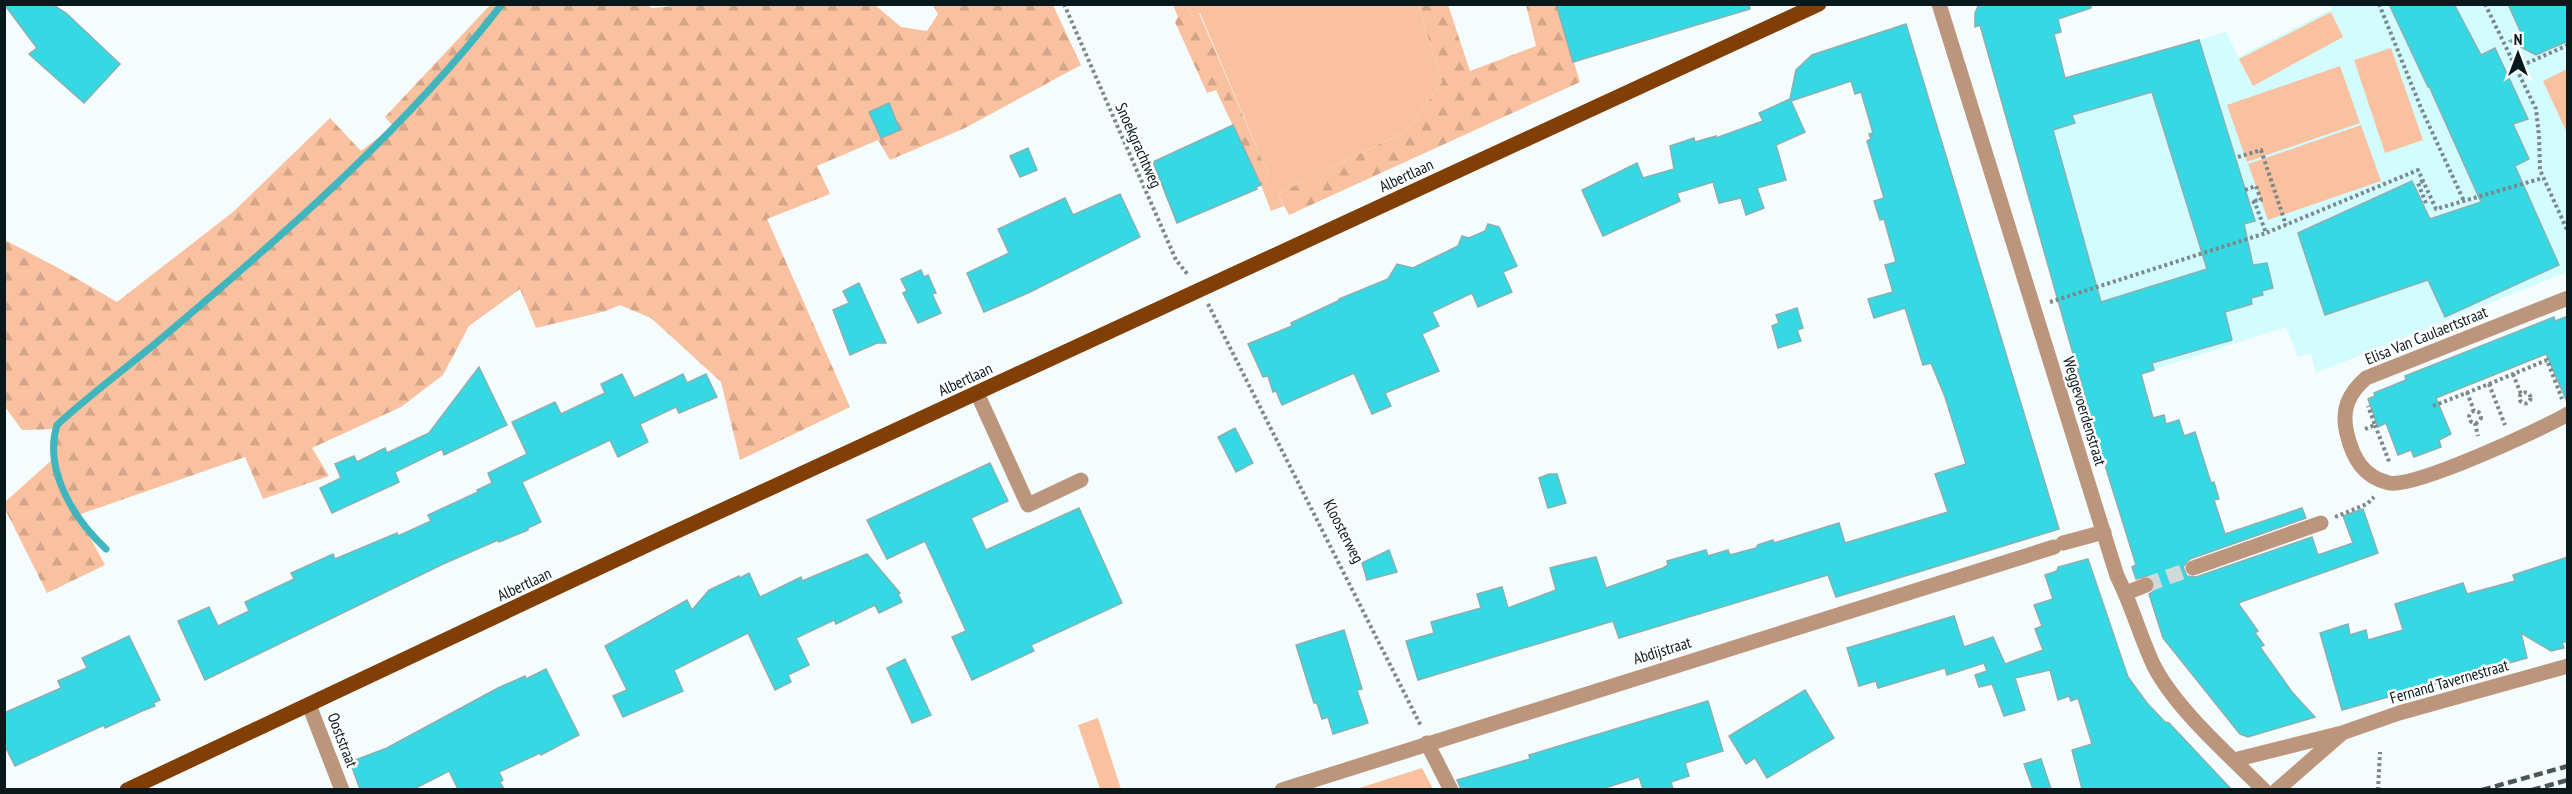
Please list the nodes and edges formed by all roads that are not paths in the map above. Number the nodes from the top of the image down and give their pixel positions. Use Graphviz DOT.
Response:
graph roads {
  1 [pos="1819,4"];
  2 [pos="1939,4"];
  3 [pos="2568,298"];
  4 [pos="978,393"];
  5 [pos="2562,411"];
  6 [pos="1082,480"];
  7 [pos="2321,523"];
  8 [pos="2104,532"];
  9 [pos="2193,568"];
  10 [pos="2146,585"];
  11 [pos="2126,593"];
  12 [pos="2568,666"];
  13 [pos="309,705"];
  14 [pos="2342,733"];
  15 [pos="1427,743"];
  16 [pos="2234,760"];
  17 [pos="127,789"];
  18 [pos="342,789"];
  19 [pos="1282,789"];
  20 [pos="1451,789"];
  21 [pos="2264,789"];
  22 [pos="2277,789"];
  1 -- 4 [label="main road, Albertlaan"];
  2 -- 8 [label="street, Weggevoerdenstraat"];
  3 -- 5 [label="street, Elisa Van Caulaertstraat"];
  4 -- 6 [label="street"];
  4 -- 13 [label="main road, Albertlaan"];
  7 -- 9 [label="street"];
  8 -- 11 [label="street, Weggevoerdenstraat"];
  8 -- 15 [label="street, Abdijstraat"];
  10 -- 11 [label="street"];
  11 -- 16 [label="street, Weggevoerdenstraat"];
  12 -- 14 [label="street, Fernand Tavernestraat"];
  13 -- 17 [label="main road, Albertlaan"];
  13 -- 18 [label="street, Ooststraat"];
  14 -- 16 [label="street, Fernand Tavernestraat"];
  14 -- 22 [label="street, Fernand Tavernestraat"];
  15 -- 19 [label="street, Abdijstraat"];
  15 -- 20 [label="street"];
  16 -- 21 [label="street, Weggevoerdenstraat"];
}
